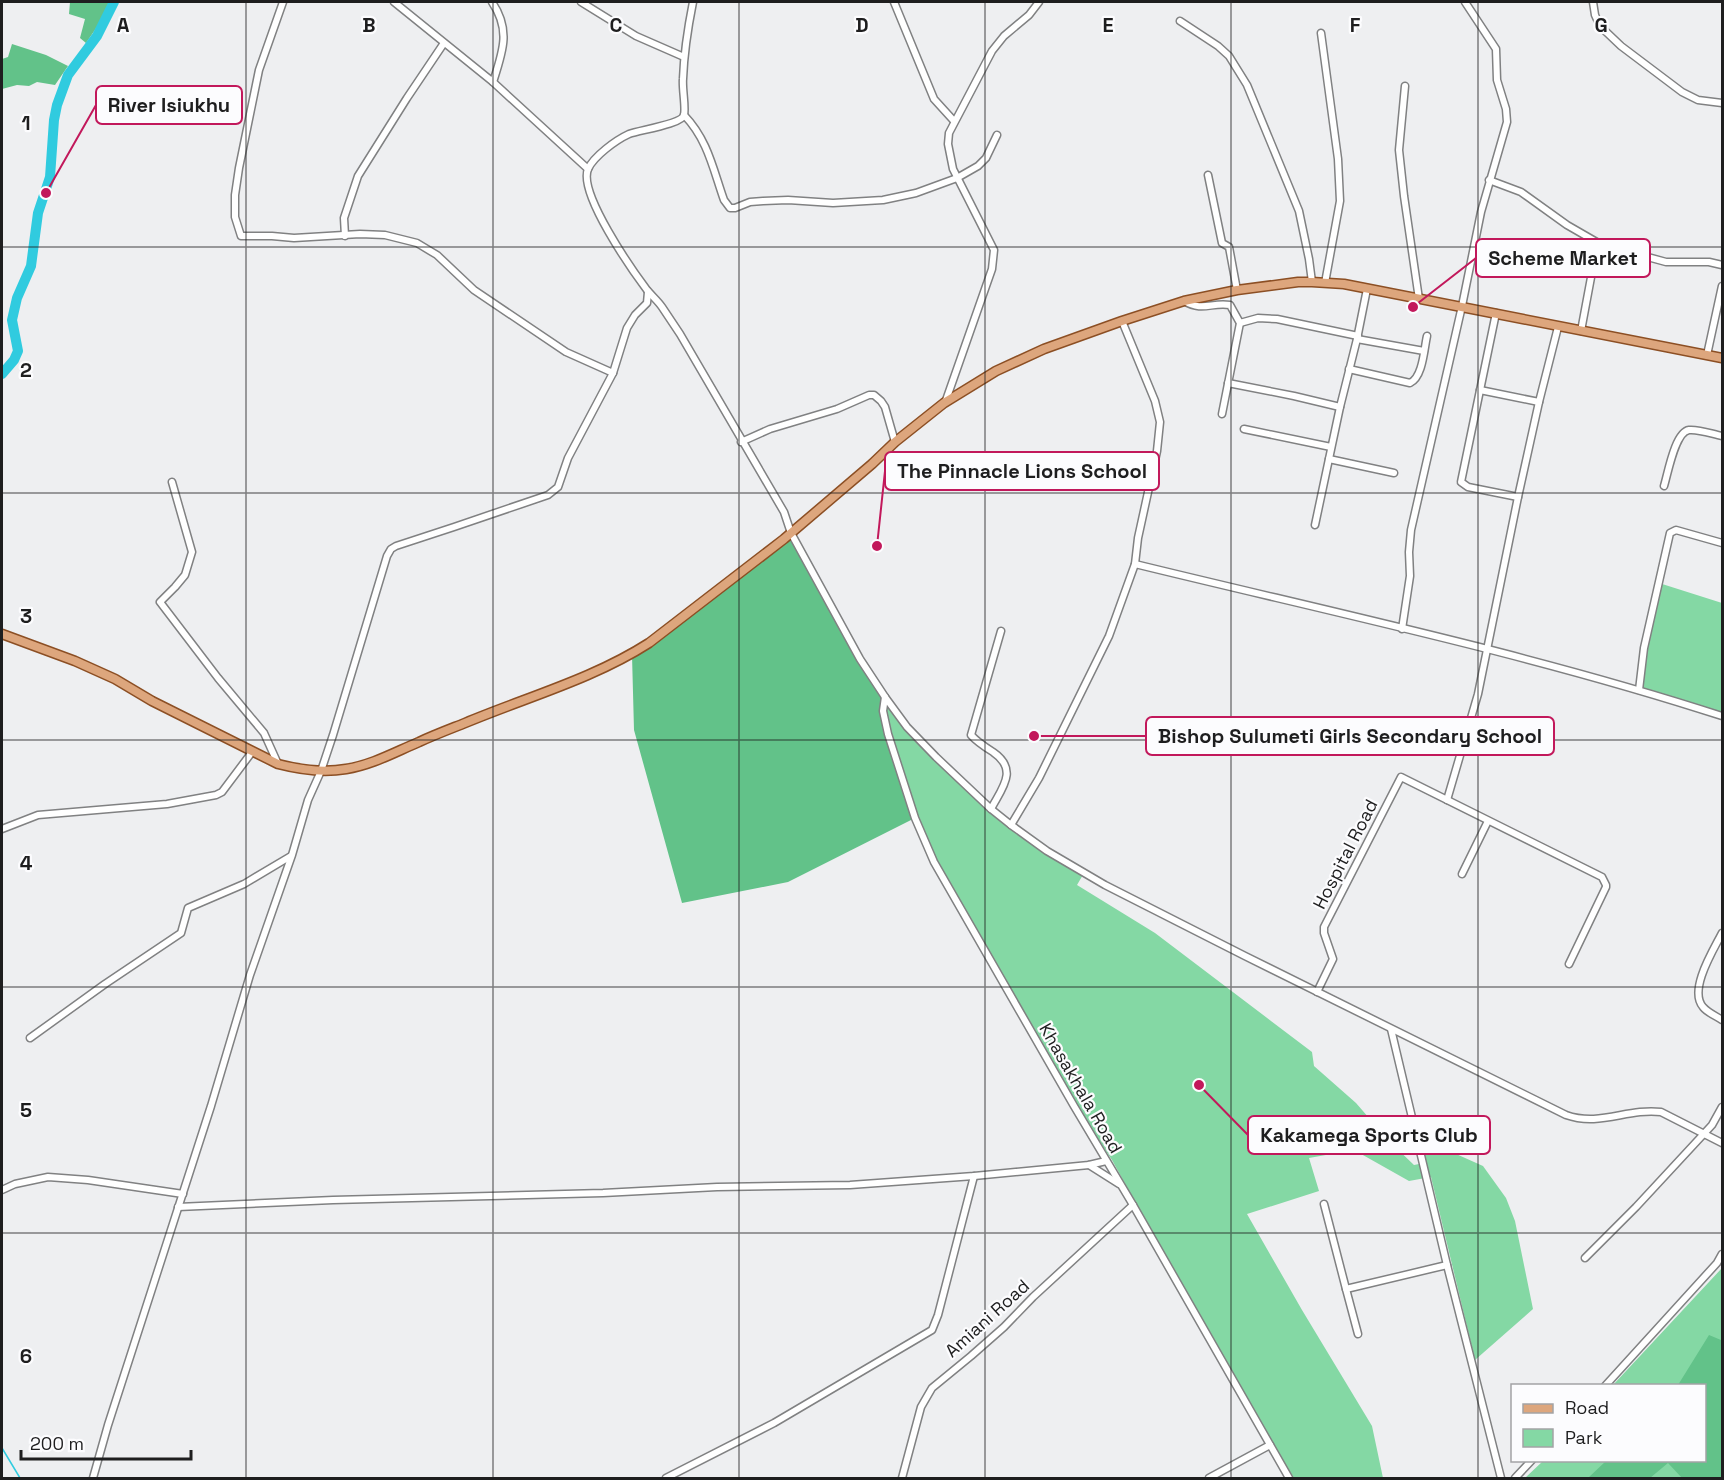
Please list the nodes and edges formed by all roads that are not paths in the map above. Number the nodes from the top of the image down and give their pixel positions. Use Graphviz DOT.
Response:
graph roads {
  1 [pos="284,2"];
  2 [pos="394,2"];
  3 [pos="492,2"];
  4 [pos="581,2"];
  5 [pos="693,2"];
  6 [pos="894,2"];
  7 [pos="1039,2"];
  8 [pos="1465,2"];
  9 [pos="1593,2"];
  10 [pos="1180,21"];
  11 [pos="1321,33"];
  12 [pos="444,42"];
  13 [pos="684,57"];
  14 [pos="493,82"];
  15 [pos="1404,86"];
  16 [pos="1722,103"];
  17 [pos="684,115"];
  18 [pos="954,121"];
  19 [pos="997,135"];
  20 [pos="588,169"];
  21 [pos="1208,175"];
  22 [pos="957,178"];
  23 [pos="1489,180"];
  24 [pos="345,236"];
  25 [pos="1600,244"];
  26 [pos="1722,265"];
  27 [pos="1312,282"];
  28 [pos="1325,283"];
  29 [pos="1722,286"];
  30 [pos="1367,289"];
  31 [pos="1237,291"];
  32 [pos="648,292"];
  33 [pos="1419,299"];
  34 [pos="1184,302"];
  35 [pos="1462,306"];
  36 [pos="1496,313"];
  37 [pos="1122,321"];
  38 [pos="1240,323"];
  39 [pos="1558,327"];
  40 [pos="1581,331"];
  41 [pos="1427,336"];
  42 [pos="1358,338"];
  43 [pos="1424,351"];
  44 [pos="1707,355"];
  45 [pos="1722,358"];
  46 [pos="1349,369"];
  47 [pos="613,373"];
  48 [pos="1228,383"];
  49 [pos="1480,390"];
  50 [pos="1539,402"];
  51 [pos="945,403"];
  52 [pos="1340,407"];
  53 [pos="1222,414"];
  54 [pos="1244,429"];
  55 [pos="1722,436"];
  56 [pos="741,442"];
  57 [pos="895,442"];
  58 [pos="1332,447"];
  59 [pos="1329,459"];
  60 [pos="1394,473"];
  61 [pos="171,482"];
  62 [pos="1664,486"];
  63 [pos="1518,497"];
  64 [pos="1315,525"];
  65 [pos="791,533"];
  66 [pos="1722,543"];
  67 [pos="1135,564"];
  68 [pos="1402,629"];
  69 [pos="1001,632"];
  70 [pos="2,634"];
  71 [pos="1487,649"];
  72 [pos="1639,690"];
  73 [pos="885,697"];
  74 [pos="1722,716"];
  75 [pos="252,752"];
  76 [pos="278,764"];
  77 [pos="321,771"];
  78 [pos="1447,800"];
  79 [pos="991,809"];
  80 [pos="1488,821"];
  81 [pos="1011,825"];
  82 [pos="2,829"];
  83 [pos="292,855"];
  84 [pos="1462,874"];
  85 [pos="1722,933"];
  86 [pos="1569,964"];
  87 [pos="1317,992"];
  88 [pos="1722,1020"];
  89 [pos="1391,1029"];
  90 [pos="30,1038"];
  91 [pos="1722,1107"];
  92 [pos="1703,1133"];
  93 [pos="1722,1143"];
  94 [pos="1106,1161"];
  95 [pos="1089,1165"];
  96 [pos="974,1176"];
  97 [pos="1121,1185"];
  98 [pos="2,1190"];
  99 [pos="183,1194"];
  100 [pos="1324,1204"];
  101 [pos="1133,1205"];
  102 [pos="178,1207"];
  103 [pos="1722,1254"];
  104 [pos="1585,1258"];
  105 [pos="1447,1265"];
  106 [pos="1346,1289"];
  107 [pos="1358,1334"];
  108 [pos="1607,1384"];
  109 [pos="1270,1445"];
  110 [pos="1531,1462"];
  111 [pos="93,1479"];
  112 [pos="666,1479"];
  113 [pos="902,1479"];
  114 [pos="1209,1479"];
  115 [pos="1289,1479"];
  116 [pos="1501,1479"];
  117 [pos="1515,1479"];
  1 -- 24 [label="street"];
  2 -- 12 [label="street"];
  3 -- 14 [label="street"];
  4 -- 13 [label="street"];
  5 -- 13 [label="street"];
  6 -- 18 [label="street"];
  7 -- 18 [label="street"];
  8 -- 23 [label="street"];
  9 -- 16 [label="street"];
  10 -- 27 [label="street"];
  11 -- 28 [label="street"];
  12 -- 14 [label="street"];
  12 -- 24 [label="street"];
  13 -- 17 [label="street"];
  14 -- 20 [label="street"];
  15 -- 33 [label="street"];
  17 -- 20 [label="street"];
  17 -- 22 [label="street"];
  18 -- 22 [label="street"];
  19 -- 22 [label="street"];
  20 -- 32 [label="street"];
  21 -- 31 [label="street"];
  22 -- 51 [label="street"];
  23 -- 25 [label="street"];
  23 -- 35 [label="street"];
  24 -- 47 [label="street"];
  25 -- 26 [label="street"];
  25 -- 40 [label="street"];
  27 -- 28 [label="main road"];
  27 -- 31 [label="main road"];
  28 -- 30 [label="main road"];
  29 -- 44 [label="street"];
  30 -- 33 [label="main road"];
  30 -- 42 [label="street"];
  31 -- 34 [label="main road"];
  32 -- 47 [label="street"];
  32 -- 56 [label="street"];
  33 -- 35 [label="main road"];
  34 -- 37 [label="main road"];
  34 -- 38 [label="street"];
  35 -- 36 [label="main road"];
  35 -- 68 [label="street"];
  36 -- 39 [label="main road"];
  36 -- 49 [label="street"];
  37 -- 51 [label="main road"];
  37 -- 67 [label="street"];
  38 -- 42 [label="street"];
  38 -- 48 [label="street"];
  39 -- 40 [label="main road"];
  39 -- 50 [label="street"];
  40 -- 44 [label="main road"];
  41 -- 43 [label="street"];
  42 -- 43 [label="street"];
  42 -- 46 [label="street"];
  43 -- 46 [label="street"];
  44 -- 45 [label="main road"];
  46 -- 52 [label="street"];
  47 -- 77 [label="street"];
  48 -- 52 [label="street"];
  48 -- 53 [label="street"];
  49 -- 50 [label="street"];
  49 -- 63 [label="street"];
  50 -- 63 [label="street"];
  51 -- 57 [label="main road"];
  52 -- 58 [label="street"];
  54 -- 58 [label="street"];
  55 -- 62 [label="street"];
  56 -- 57 [label="street"];
  56 -- 65 [label="street"];
  57 -- 65 [label="main road"];
  58 -- 59 [label="street"];
  59 -- 60 [label="street"];
  59 -- 64 [label="street"];
  61 -- 76 [label="street"];
  63 -- 71 [label="street"];
  65 -- 73 [label="street"];
  65 -- 77 [label="main road"];
  66 -- 72 [label="street"];
  67 -- 68 [label="street"];
  67 -- 81 [label="street"];
  68 -- 71 [label="street"];
  69 -- 79 [label="street"];
  70 -- 75 [label="main road"];
  71 -- 72 [label="street"];
  71 -- 78 [label="street"];
  72 -- 74 [label="street"];
  73 -- 79 [label="street"];
  73 -- 94 [label="street, Khasakhala Road"];
  75 -- 76 [label="main road"];
  75 -- 82 [label="street"];
  76 -- 77 [label="main road"];
  77 -- 83 [label="street"];
  78 -- 80 [label="street"];
  78 -- 87 [label="street, Hospital Road"];
  79 -- 81 [label="street"];
  80 -- 84 [label="street"];
  80 -- 86 [label="street"];
  81 -- 87 [label="street"];
  83 -- 90 [label="street"];
  83 -- 99 [label="street"];
  85 -- 88 [label="street"];
  87 -- 89 [label="street"];
  89 -- 92 [label="street"];
  89 -- 105 [label="street"];
  91 -- 92 [label="street"];
  92 -- 93 [label="street"];
  92 -- 104 [label="street"];
  94 -- 95 [label="street"];
  94 -- 97 [label="street, Khasakhala Road"];
  95 -- 96 [label="street"];
  95 -- 97 [label="street"];
  96 -- 102 [label="street"];
  96 -- 112 [label="street"];
  97 -- 101 [label="street, Khasakhala Road"];
  98 -- 99 [label="street"];
  99 -- 102 [label="street"];
  100 -- 106 [label="street"];
  101 -- 109 [label="street, Khasakhala Road"];
  101 -- 113 [label="street, Amiani Road"];
  102 -- 111 [label="street"];
  103 -- 108 [label="street"];
  105 -- 106 [label="street"];
  105 -- 116 [label="street"];
  106 -- 107 [label="street"];
  109 -- 114 [label="street"];
  109 -- 115 [label="street, Khasakhala Road"];
  110 -- 117 [label="street"];
}
